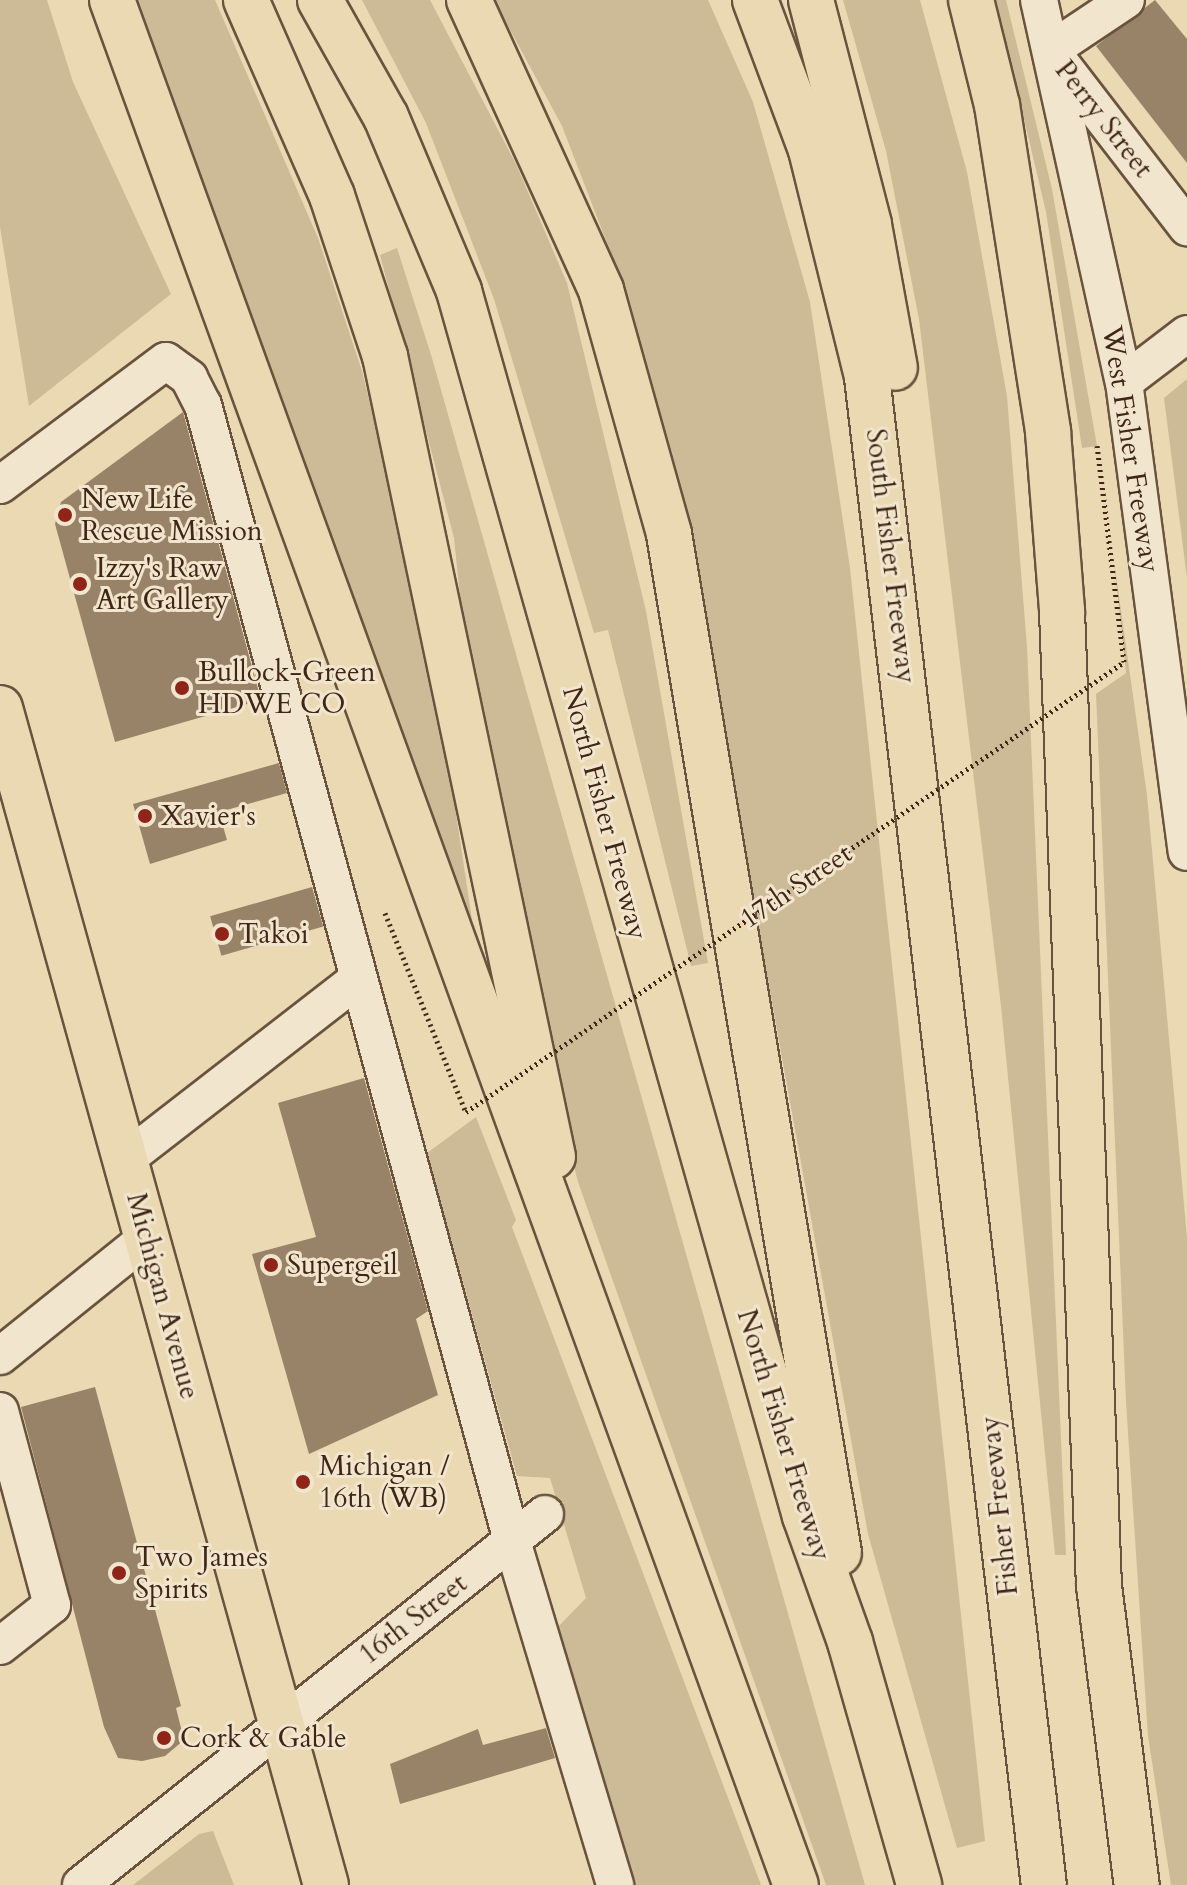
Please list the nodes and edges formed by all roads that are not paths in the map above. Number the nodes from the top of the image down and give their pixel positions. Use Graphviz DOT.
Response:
graph roads {
  1 [pos="112,0"];
  2 [pos="246,0"];
  3 [pos="320,0"];
  4 [pos="469,0"];
  5 [pos="755,0"];
  6 [pos="811,0"];
  7 [pos="949,0"];
  8 [pos="971,0"];
  9 [pos="1039,0"];
  10 [pos="1126,0"];
  11 [pos="1051,50"];
  12 [pos="1015,221"];
  13 [pos="1187,227"];
  14 [pos="1187,334"];
  15 [pos="1124,382"];
  16 [pos="0,485"];
  17 [pos="0,708"];
  18 [pos="9,785"];
  19 [pos="1187,852"];
  20 [pos="357,980"];
  21 [pos="959,1127"];
  22 [pos="126,1159"];
  23 [pos="147,1238"];
  24 [pos="582,1280"];
  25 [pos="0,1356"];
  26 [pos="0,1411"];
  27 [pos="545,1514"];
  28 [pos="512,1541"];
  29 [pos="850,1642"];
  30 [pos="0,1646"];
  31 [pos="281,1723"];
  32 [pos="81,1885"];
  33 [pos="326,1885"];
  34 [pos="615,1885"];
  35 [pos="796,1885"];
  36 [pos="919,1885"];
  37 [pos="1044,1885"];
  38 [pos="1137,1885"];
  1 -- 24 [label="main road"];
  2 -- 24 [label="main road"];
  3 -- 29 [label="main road, North Fisher Freeway"];
  4 -- 29 [label="main road"];
  5 -- 21 [label="main road, South Fisher Freeway"];
  6 -- 21 [label="main road"];
  7 -- 12 [label="main road"];
  8 -- 12 [label="main road"];
  9 -- 11 [label="street, West Fisher Freeway"];
  10 -- 11 [label="street"];
  11 -- 13 [label="street, Perry Street"];
  11 -- 15 [label="street, West Fisher Freeway"];
  12 -- 38 [label="main road"];
  14 -- 15 [label="street"];
  15 -- 19 [label="street, West Fisher Freeway"];
  16 -- 20 [label="street"];
  17 -- 18 [label="main road, Michigan Avenue"];
  18 -- 22 [label="main road, Michigan Avenue"];
  20 -- 22 [label="street"];
  20 -- 28 [label="street"];
  21 -- 37 [label="main road, Fisher Freeway"];
  22 -- 23 [label="main road, Michigan Avenue"];
  23 -- 25 [label="street"];
  23 -- 31 [label="main road, Michigan Avenue"];
  24 -- 35 [label="main road"];
  26 -- 30 [label="street"];
  27 -- 28 [label="street, 16th Street"];
  28 -- 31 [label="street, 16th Street"];
  28 -- 34 [label="street"];
  29 -- 36 [label="main road"];
  31 -- 32 [label="street, 16th Street"];
  31 -- 33 [label="main road, Michigan Avenue"];
}
